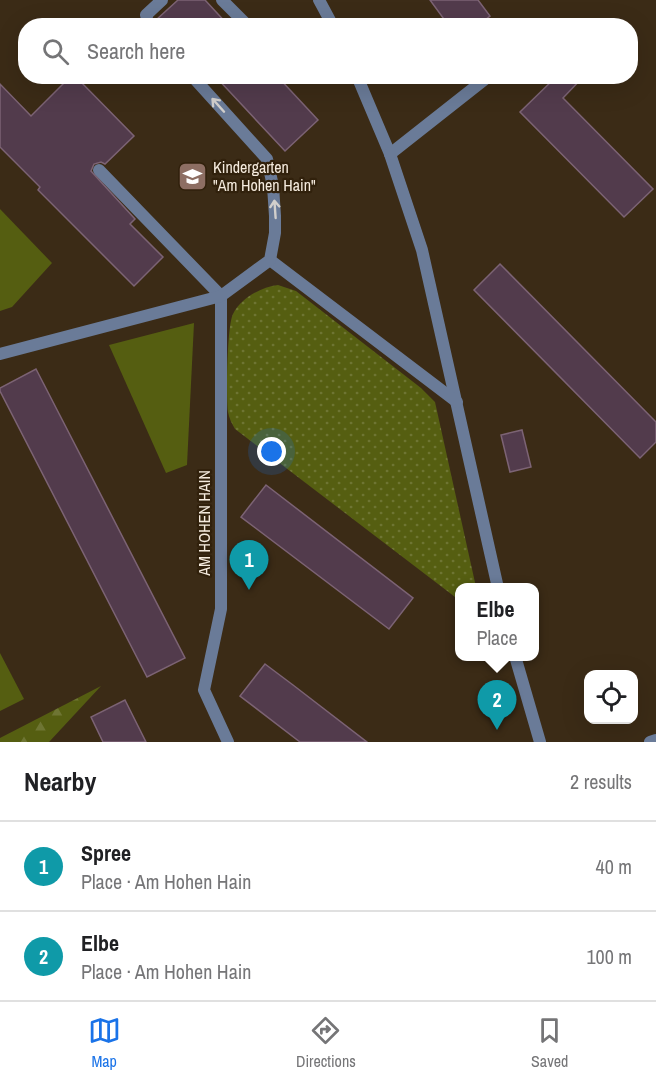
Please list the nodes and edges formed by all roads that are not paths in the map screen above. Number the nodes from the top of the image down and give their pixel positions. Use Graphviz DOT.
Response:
graph roads {
  1 [pos="162,0"];
  2 [pos="222,0"];
  3 [pos="319,0"];
  4 [pos="147,18"];
  5 [pos="240,18"];
  6 [pos="329,18"];
  7 [pos="199,84"];
  8 [pos="360,84"];
  9 [pos="479,84"];
  10 [pos="390,154"];
  11 [pos="99,170"];
  12 [pos="270,260"];
  13 [pos="221,296"];
  14 [pos="0,354"];
  15 [pos="457,402"];
  16 [pos="497,583"];
  17 [pos="516,661"];
  18 [pos="656,740"];
  19 [pos="228,742"];
  20 [pos="540,742"];
  21 [pos="650,742"];
  1 -- 4 [label="street"];
  2 -- 5 [label="street"];
  3 -- 6 [label="street"];
  12 -- 7 [label="street, one-way"];
  8 -- 10 [label="street"];
  9 -- 10 [label="street"];
  10 -- 15 [label="street"];
  11 -- 13 [label="street"];
  12 -- 13 [label="street"];
  12 -- 15 [label="street"];
  13 -- 14 [label="street"];
  13 -- 19 [label="street, AM HOHEN HAIN"];
  15 -- 16 [label="street"];
  17 -- 20 [label="street"];
  18 -- 21 [label="street"];
}
